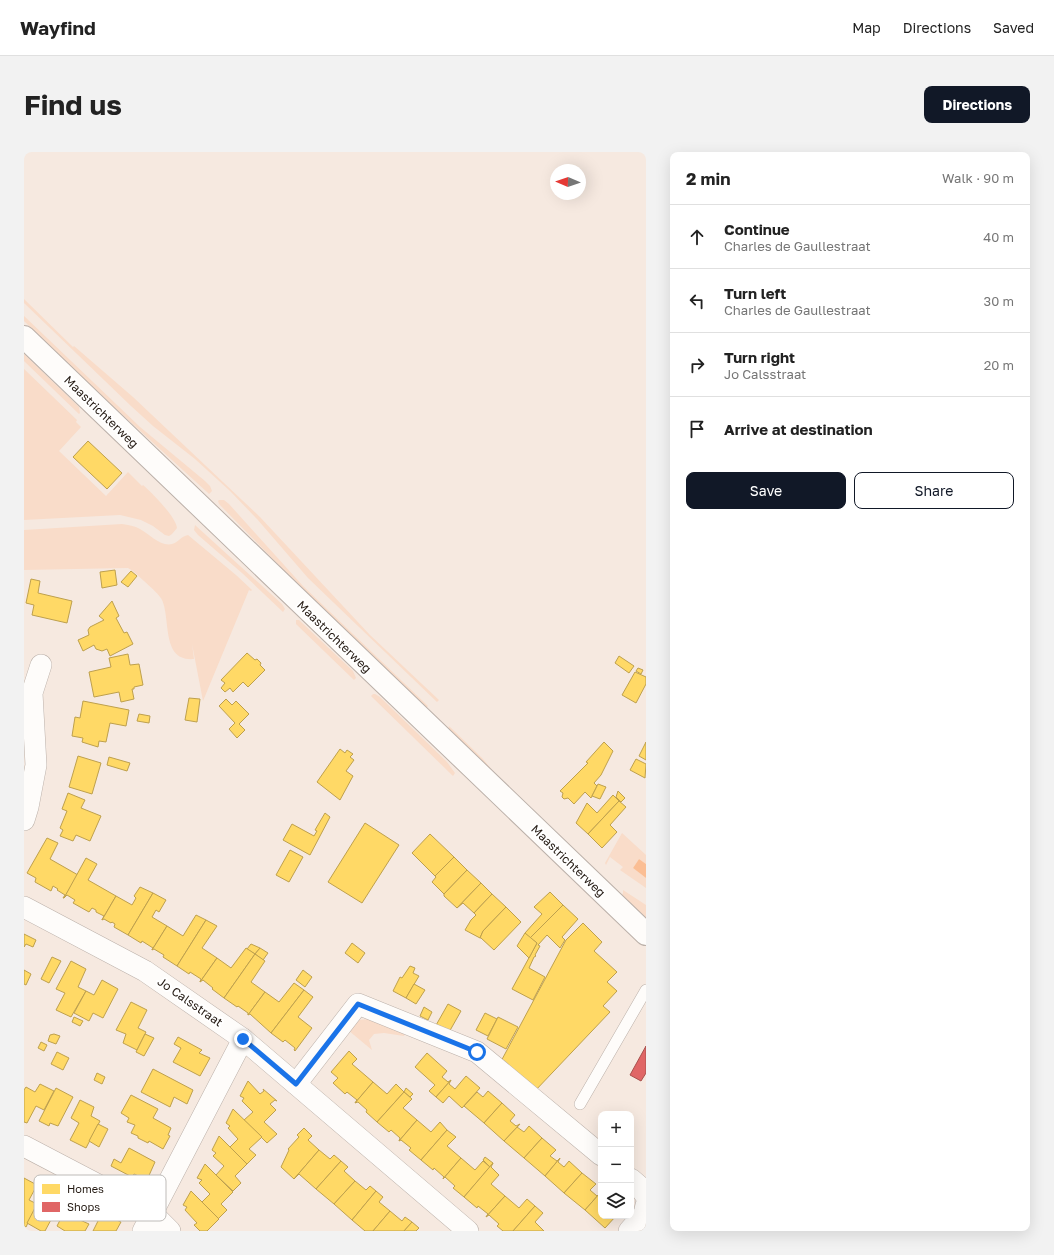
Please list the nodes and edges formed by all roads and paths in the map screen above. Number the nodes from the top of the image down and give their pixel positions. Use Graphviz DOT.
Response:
graph roads {
  1 [pos="24,338"];
  2 [pos="41,664"];
  3 [pos="24,820"];
  4 [pos="24,907"];
  5 [pos="646,934"];
  6 [pos="646,990"];
  7 [pos="243,1039"];
  8 [pos="296,1084"];
  9 [pos="580,1104"];
  10 [pos="24,1146"];
  11 [pos="598,1152"];
  12 [pos="71,1175"];
  13 [pos="634,1182"];
  14 [pos="166,1187"];
  15 [pos="646,1196"];
  16 [pos="646,1205"];
  17 [pos="148,1222"];
  18 [pos="170,1231"];
  19 [pos="468,1231"];
  20 [pos="629,1231"];
  1 -- 5 [label="main road, Maastrichterweg"];
  2 -- 3 [label="street"];
  4 -- 7 [label="street, Jo Calsstraat"];
  6 -- 9 [label="lane"];
  7 -- 8 [label="street, Jo Calsstraat"];
  7 -- 14 [label="street"];
  8 -- 11 [label="street"];
  8 -- 19 [label="street, Jo Calsstraat"];
  10 -- 12 [label="street"];
  13 -- 15 [label="street"];
  16 -- 20 [label="street"];
  17 -- 18 [label="street"];
}
